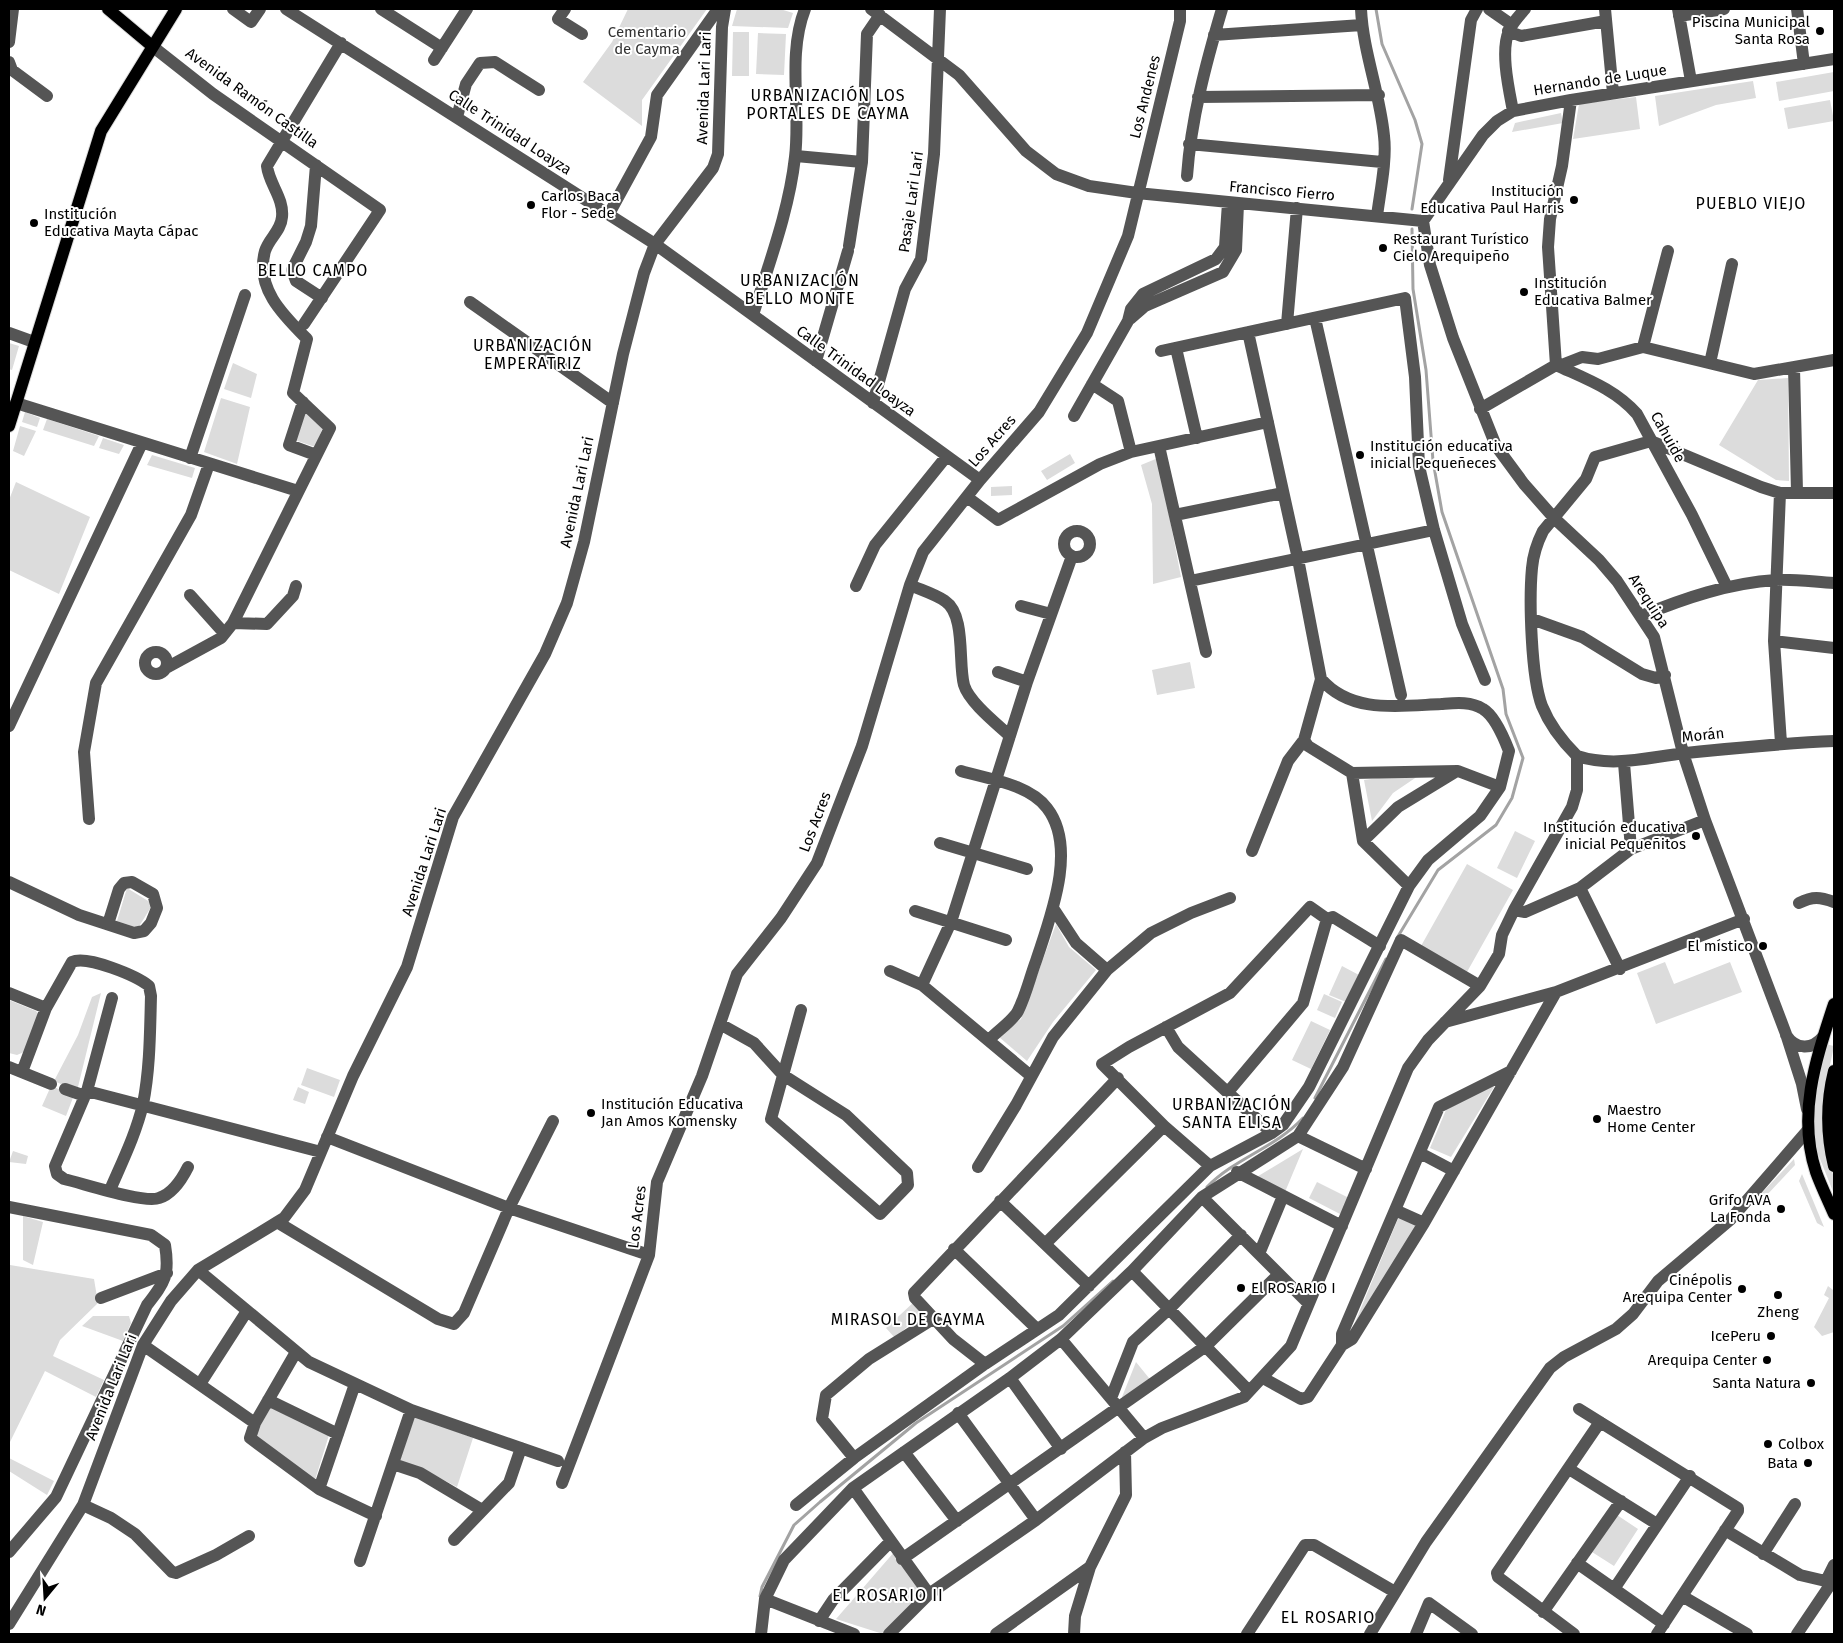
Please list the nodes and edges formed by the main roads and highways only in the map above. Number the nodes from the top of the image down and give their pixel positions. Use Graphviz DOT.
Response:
graph roads {
  1 [pos="108,9"];
  2 [pos="176,9"];
  3 [pos="152,46"];
  4 [pos="9,426"];
  5 [pos="1834,1004"];
  6 [pos="1834,1071"];
  7 [pos="1834,1166"];
  8 [pos="1834,1214"];
  1 -- 3 [label="main road, Avenida Ramón Castilla"];
  2 -- 3 [label="main road"];
  3 -- 4 [label="main road"];
  5 -- 8 [label="main road"];
  6 -- 7 [label="main road"];
}
